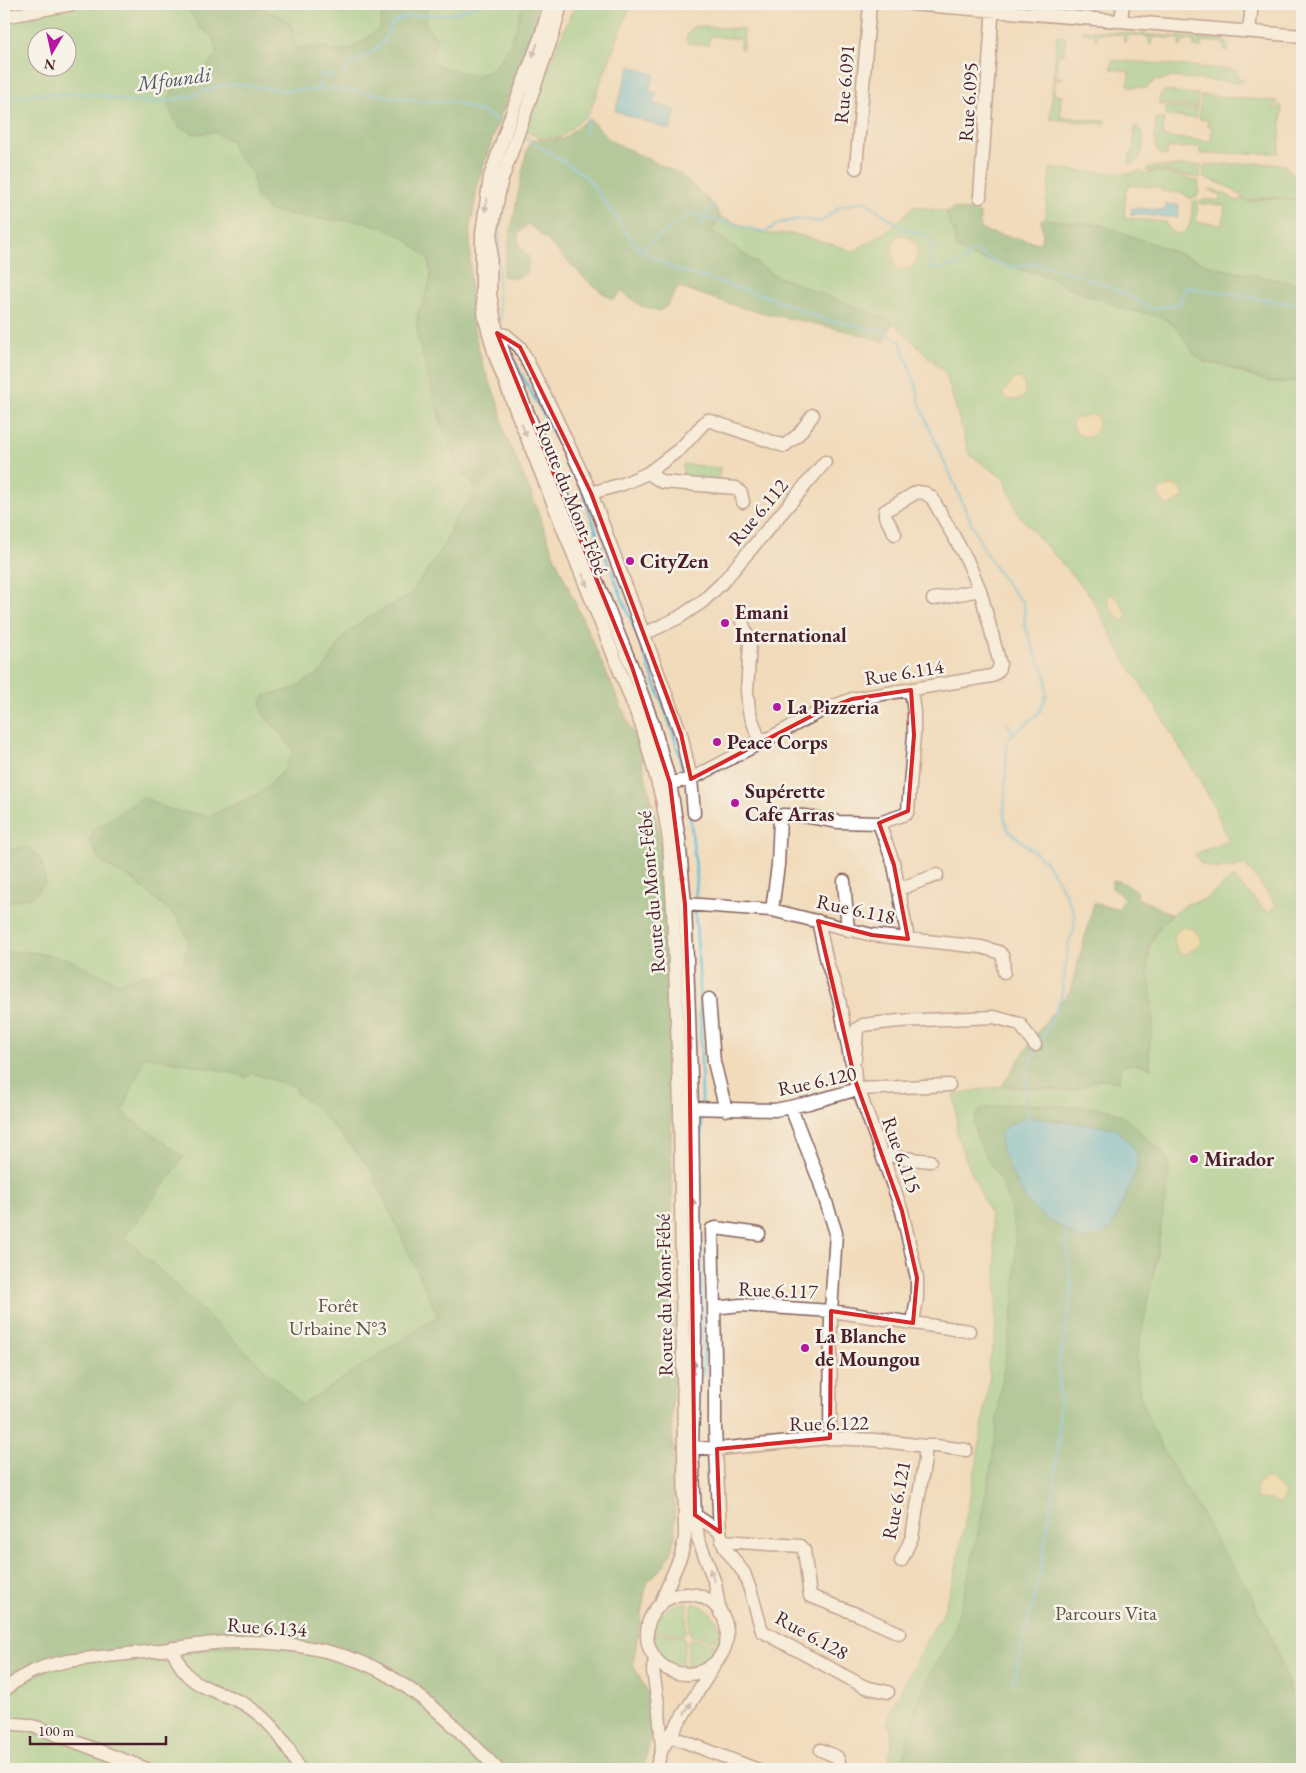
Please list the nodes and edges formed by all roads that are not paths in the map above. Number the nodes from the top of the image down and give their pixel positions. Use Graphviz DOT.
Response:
graph roads {
  1 [pos="73,4"];
  2 [pos="550,4"];
  3 [pos="561,4"];
  4 [pos="870,4"];
  5 [pos="911,4"];
  6 [pos="1123,4"];
  7 [pos="1252,4"];
  8 [pos="993,7"];
  9 [pos="4,17"];
  10 [pos="1122,21"];
  11 [pos="1250,31"];
  12 [pos="1302,36"];
  13 [pos="856,168"];
  14 [pos="980,197"];
  15 [pos="497,333"];
  16 [pos="813,415"];
  17 [pos="825,462"];
  18 [pos="648,473"];
  19 [pos="591,493"];
  20 [pos="743,502"];
  21 [pos="895,534"];
  22 [pos="980,590"];
  23 [pos="933,599"];
  24 [pos="742,622"];
  25 [pos="644,634"];
  26 [pos="911,690"];
  27 [pos="760,742"];
  28 [pos="691,779"];
  29 [pos="670,783"];
  30 [pos="694,813"];
  31 [pos="879,823"];
  32 [pos="938,876"];
  33 [pos="844,880"];
  34 [pos="899,889"];
  35 [pos="685,904"];
  36 [pos="772,910"];
  37 [pos="818,921"];
  38 [pos="848,930"];
  39 [pos="908,939"];
  40 [pos="1004,972"];
  41 [pos="709,999"];
  42 [pos="1035,1045"];
  43 [pos="854,1066"];
  44 [pos="949,1085"];
  45 [pos="858,1089"];
  46 [pos="692,1108"];
  47 [pos="791,1108"];
  48 [pos="726,1110"];
  49 [pos="881,1153"];
  50 [pos="930,1161"];
  51 [pos="759,1234"];
  52 [pos="714,1308"];
  53 [pos="831,1311"];
  54 [pos="913,1323"];
  55 [pos="969,1331"];
  56 [pos="830,1438"];
  57 [pos="925,1446"];
  58 [pos="692,1447"];
  59 [pos="717,1449"];
  60 [pos="966,1450"];
  61 [pos="695,1515"];
  62 [pos="721,1536"];
  63 [pos="901,1561"];
  64 [pos="660,1605"];
  65 [pos="720,1613"];
  66 [pos="899,1633"];
  67 [pos="172,1648"];
  68 [pos="655,1658"];
  69 [pos="716,1661"];
  70 [pos="4,1691"];
  71 [pos="888,1692"];
  72 [pos="4,1723"];
  73 [pos="670,1736"];
  74 [pos="662,1749"];
  75 [pos="821,1750"];
  76 [pos="147,1769"];
  77 [pos="300,1769"];
  78 [pos="497,1769"];
  79 [pos="656,1769"];
  80 [pos="756,1769"];
  81 [pos="838,1769"];
  1 -- 9 [label="street"];
  2 -- 64 [label="street, Route du Mont-Fébé, one-way"];
  3 -- 15 [label="street, Route du Mont-Fébé"];
  4 -- 13 [label="street, Rue 6.091"];
  5 -- 8 [label="street"];
  6 -- 10 [label="street"];
  7 -- 11 [label="street"];
  8 -- 10 [label="street"];
  8 -- 14 [label="street, Rue 6.095"];
  10 -- 11 [label="street"];
  11 -- 12 [label="street"];
  15 -- 19 [label="street"];
  15 -- 29 [label="street, Route du Mont-Fébé"];
  16 -- 18 [label="street"];
  17 -- 25 [label="street, Rue 6.112"];
  18 -- 19 [label="street"];
  18 -- 20 [label="street"];
  19 -- 25 [label="street"];
  21 -- 22 [label="street"];
  22 -- 23 [label="street"];
  22 -- 26 [label="street, Rue 6.114"];
  24 -- 27 [label="street"];
  25 -- 28 [label="street"];
  26 -- 27 [label="street, Rue 6.114"];
  26 -- 31 [label="street"];
  27 -- 28 [label="street, Rue 6.114"];
  28 -- 29 [label="street, Rue 6.114"];
  28 -- 30 [label="street"];
  35 -- 29 [label="street, Route du Mont-Fébé, one-way"];
  31 -- 34 [label="street"];
  31 -- 36 [label="street"];
  32 -- 34 [label="street"];
  33 -- 38 [label="street"];
  34 -- 39 [label="street"];
  35 -- 36 [label="street, Rue 6.118"];
  46 -- 35 [label="street, Route du Mont-Fébé, one-way"];
  36 -- 37 [label="street, Rue 6.118"];
  37 -- 38 [label="street, Rue 6.118"];
  37 -- 43 [label="street, Rue 6.115"];
  38 -- 39 [label="street, Rue 6.118"];
  39 -- 40 [label="street, Rue 6.118"];
  41 -- 48 [label="street"];
  42 -- 43 [label="street"];
  43 -- 45 [label="street, Rue 6.115"];
  44 -- 45 [label="street, Rue 6.120"];
  45 -- 47 [label="street, Rue 6.120"];
  45 -- 49 [label="street, Rue 6.115"];
  46 -- 48 [label="street, Rue 6.120"];
  58 -- 46 [label="street, Route du Mont-Fébé, one-way"];
  47 -- 48 [label="street, Rue 6.120"];
  47 -- 53 [label="street, Rue 6.117"];
  49 -- 50 [label="street"];
  49 -- 54 [label="street, Rue 6.115"];
  51 -- 52 [label="street"];
  52 -- 53 [label="street, Rue 6.117"];
  52 -- 59 [label="street, Rue 6.117"];
  53 -- 54 [label="street"];
  53 -- 56 [label="street"];
  54 -- 55 [label="street"];
  56 -- 57 [label="street, Rue 6.122"];
  56 -- 59 [label="street, Rue 6.122"];
  57 -- 60 [label="street, Rue 6.122"];
  57 -- 63 [label="street, Rue 6.121"];
  58 -- 59 [label="street, Rue 6.122"];
  58 -- 61 [label="street, Route du Mont-Fébé"];
  59 -- 62 [label="street, Rue 6.117"];
  61 -- 62 [label="street, Rue 6.128"];
  65 -- 61 [label="street, Route du Mont-Fébé, one-way"];
  62 -- 66 [label="street"];
  62 -- 71 [label="street, Rue 6.128"];
  64 -- 65 [label="street"];
  64 -- 68 [label="street"];
  65 -- 69 [label="street"];
  67 -- 70 [label="street, Rue 6.134"];
  67 -- 77 [label="street"];
  67 -- 78 [label="street, Rue 6.134"];
  68 -- 69 [label="street"];
  68 -- 74 [label="street"];
  73 -- 69 [label="street, one-way"];
  72 -- 76 [label="street"];
  73 -- 74 [label="street"];
  73 -- 80 [label="street"];
  74 -- 79 [label="street"];
  75 -- 81 [label="street"];
}
